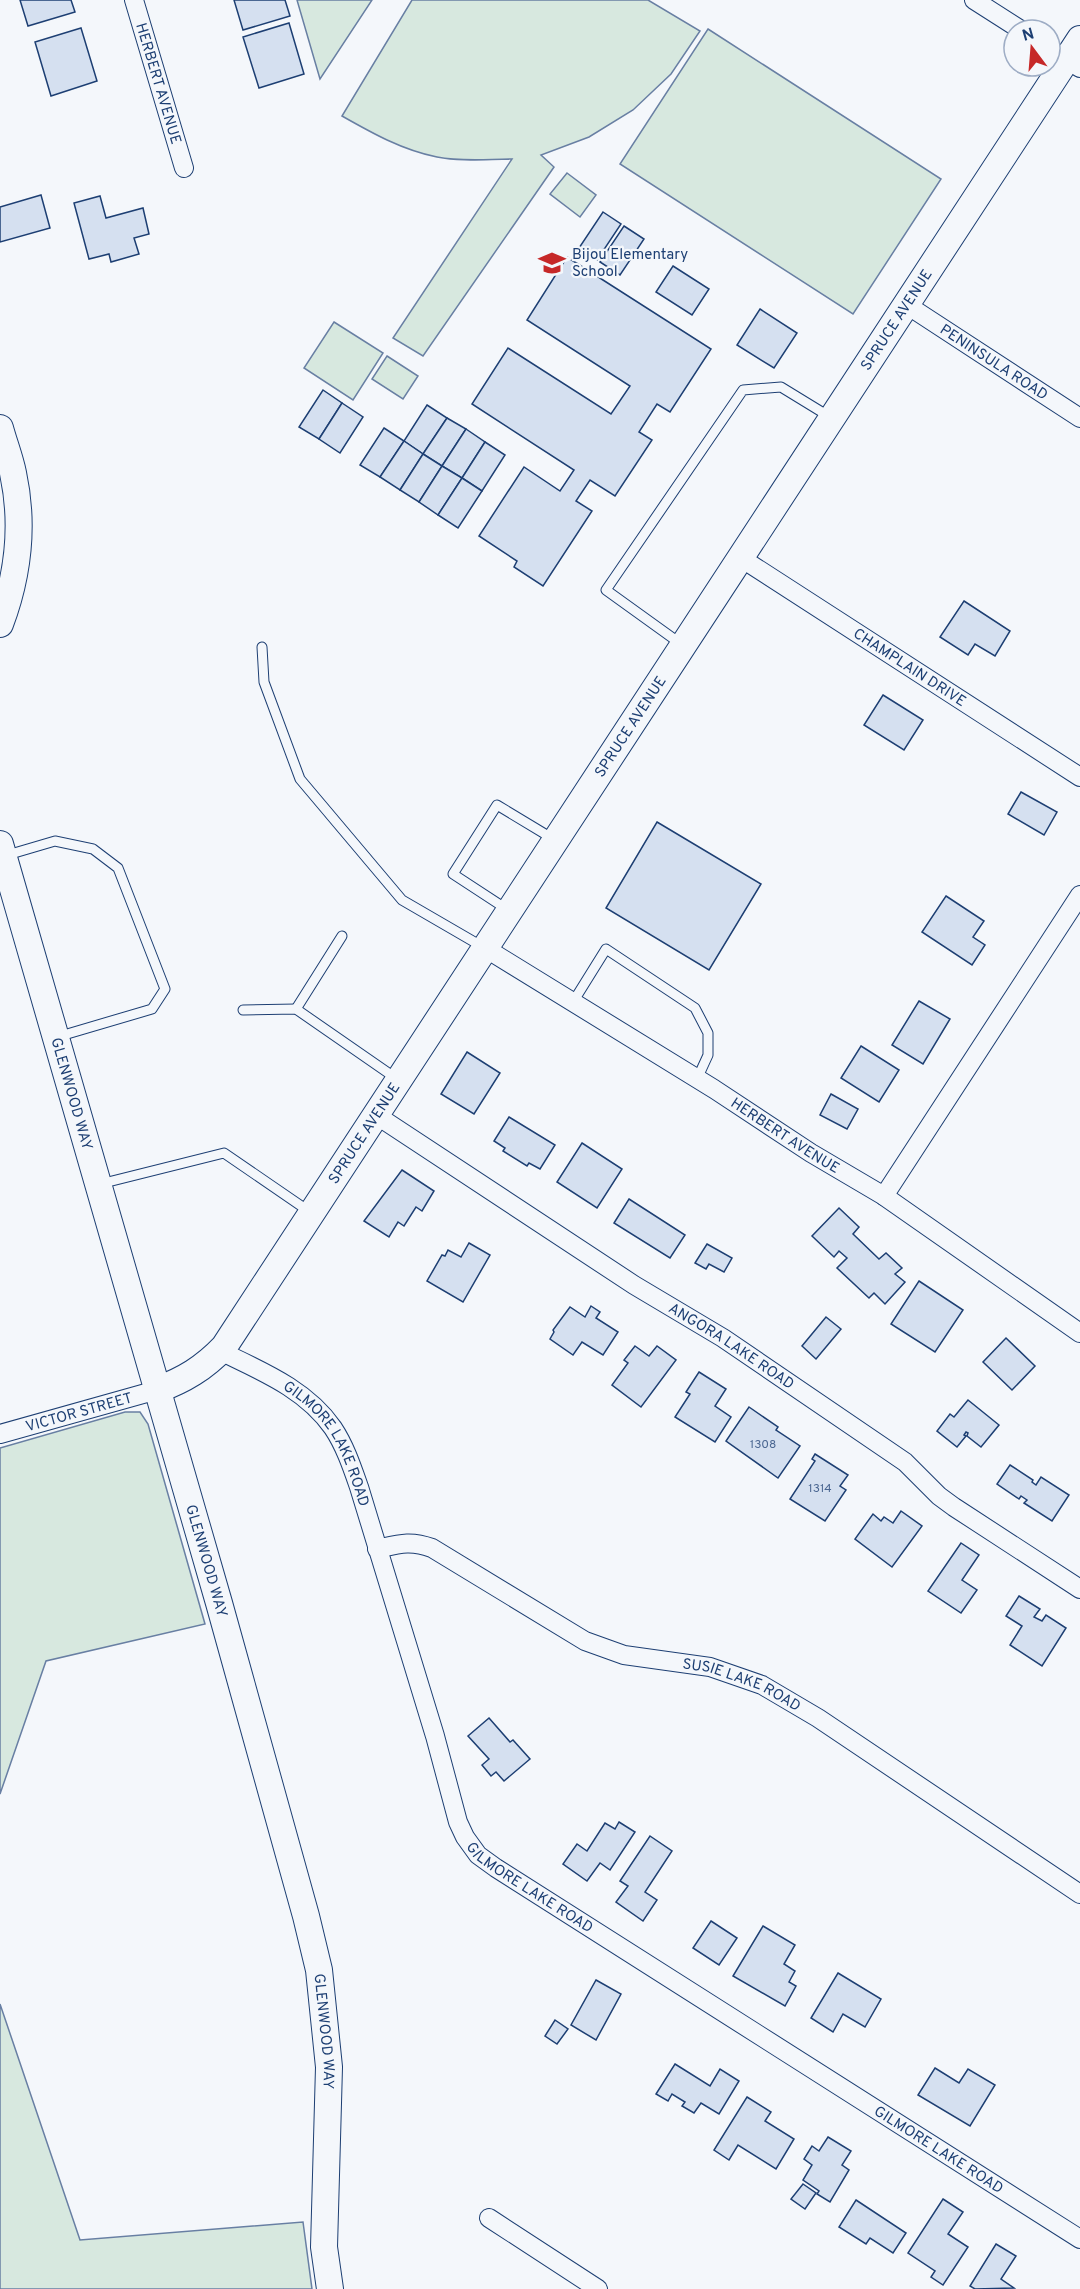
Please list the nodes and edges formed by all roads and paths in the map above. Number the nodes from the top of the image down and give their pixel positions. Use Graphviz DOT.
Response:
graph roads {
  1 [pos="134,0"];
  2 [pos="974,0"];
  3 [pos="1002,18"];
  4 [pos="1069,54"];
  5 [pos="184,168"];
  6 [pos="907,305"];
  7 [pos="832,418"];
  8 [pos="1080,418"];
  9 [pos="0,428"];
  10 [pos="741,558"];
  11 [pos="0,624"];
  12 [pos="684,645"];
  13 [pos="262,647"];
  14 [pos="1080,777"];
  15 [pos="556,841"];
  16 [pos="2,850"];
  17 [pos="1080,895"];
  18 [pos="510,911"];
  19 [pos="342,936"];
  20 [pos="485,948"];
  21 [pos="573,1002"];
  22 [pos="296,1009"];
  23 [pos="243,1010"];
  24 [pos="57,1036"];
  25 [pos="697,1079"];
  26 [pos="399,1080"];
  27 [pos="376,1115"];
  28 [pos="99,1184"];
  29 [pos="884,1196"];
  30 [pos="312,1214"];
  31 [pos="1080,1333"];
  32 [pos="220,1351"];
  33 [pos="158,1390"];
  34 [pos="0,1434"];
  35 [pos="377,1549"];
  36 [pos="1080,1589"];
  37 [pos="1080,1894"];
  38 [pos="489,2218"];
  39 [pos="1080,2239"];
  40 [pos="330,2289"];
  41 [pos="598,2289"];
  1 -- 5 [label="street, HERBERT AVENUE"];
  2 -- 3 [label="street"];
  4 -- 6 [label="street, SPRUCE AVENUE"];
  6 -- 7 [label="street, SPRUCE AVENUE"];
  6 -- 8 [label="street, PENINSULA ROAD"];
  7 -- 10 [label="street, SPRUCE AVENUE"];
  7 -- 12 [label="lane"];
  9 -- 11 [label="street"];
  10 -- 12 [label="street, SPRUCE AVENUE"];
  10 -- 14 [label="street, CHAMPLAIN DRIVE"];
  12 -- 15 [label="street, SPRUCE AVENUE"];
  13 -- 20 [label="lane"];
  15 -- 18 [label="street, SPRUCE AVENUE"];
  15 -- 18 [label="lane"];
  16 -- 24 [label="street, GLENWOOD WAY"];
  16 -- 24 [label="lane"];
  17 -- 29 [label="street"];
  18 -- 20 [label="street, SPRUCE AVENUE"];
  19 -- 22 [label="lane"];
  20 -- 21 [label="street, HERBERT AVENUE"];
  20 -- 26 [label="street, SPRUCE AVENUE"];
  21 -- 25 [label="street, HERBERT AVENUE"];
  21 -- 25 [label="lane"];
  22 -- 23 [label="lane"];
  22 -- 26 [label="lane"];
  24 -- 28 [label="street, GLENWOOD WAY"];
  25 -- 29 [label="street, HERBERT AVENUE"];
  26 -- 27 [label="street, SPRUCE AVENUE"];
  27 -- 30 [label="street, SPRUCE AVENUE"];
  27 -- 36 [label="street, ANGORA LAKE ROAD"];
  28 -- 30 [label="lane"];
  28 -- 33 [label="street, GLENWOOD WAY"];
  29 -- 31 [label="street, HERBERT AVENUE"];
  30 -- 32 [label="street, SPRUCE AVENUE"];
  32 -- 33 [label="street, SPRUCE AVENUE"];
  32 -- 35 [label="street, GILMORE LAKE ROAD"];
  33 -- 34 [label="street, VICTOR STREET"];
  33 -- 40 [label="street, GLENWOOD WAY"];
  35 -- 37 [label="street, SUSIE LAKE ROAD"];
  35 -- 39 [label="street, GILMORE LAKE ROAD"];
  38 -- 41 [label="street"];
}
